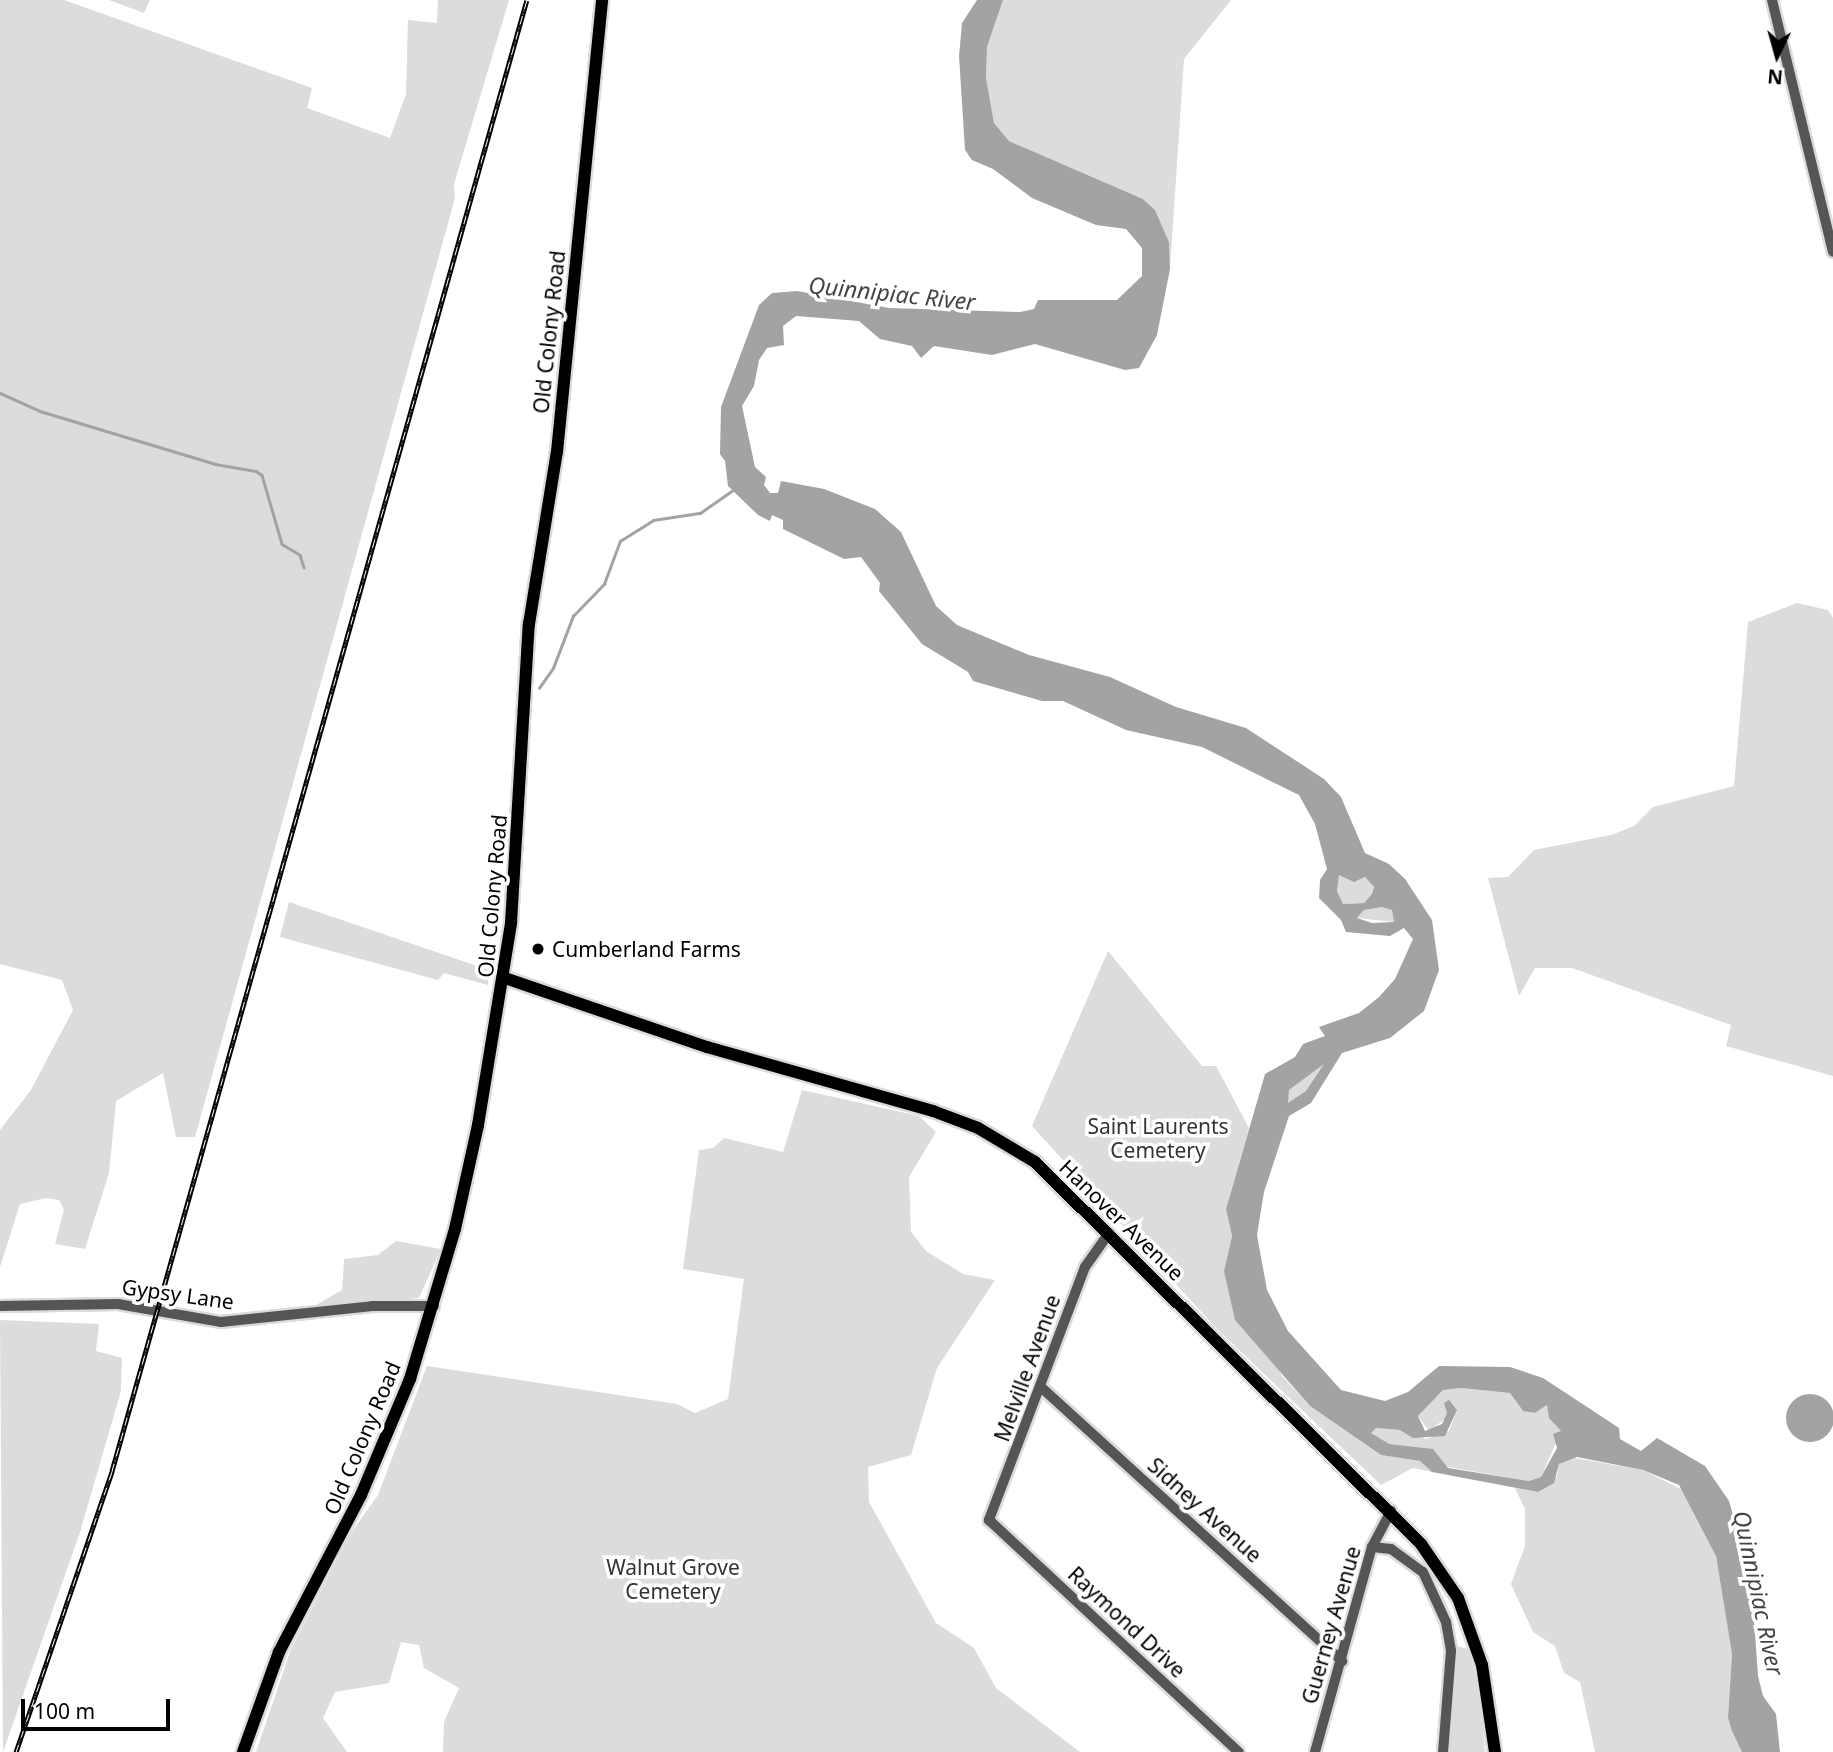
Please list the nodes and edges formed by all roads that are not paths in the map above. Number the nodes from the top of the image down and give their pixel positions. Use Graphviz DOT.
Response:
graph roads {
  1 [pos="602,0"];
  2 [pos="1772,0"];
  3 [pos="1833,252"];
  4 [pos="505,978"];
  5 [pos="1109,1233"];
  6 [pos="0,1306"];
  7 [pos="434,1306"];
  8 [pos="1042,1388"];
  9 [pos="1391,1511"];
  10 [pos="989,1520"];
  11 [pos="1372,1547"];
  12 [pos="1342,1661"];
  13 [pos="243,1752"];
  14 [pos="1239,1752"];
  15 [pos="1315,1752"];
  16 [pos="1443,1752"];
  17 [pos="1495,1752"];
  1 -- 4 [label="main road, Old Colony Road"];
  2 -- 3 [label="street"];
  4 -- 5 [label="main road, Hanover Avenue"];
  4 -- 7 [label="main road, Old Colony Road"];
  5 -- 8 [label="street, Melville Avenue"];
  5 -- 9 [label="main road, Hanover Avenue"];
  6 -- 7 [label="street, Gypsy Lane"];
  7 -- 13 [label="main road, Old Colony Road"];
  8 -- 10 [label="street, Melville Avenue"];
  8 -- 12 [label="street, Sidney Avenue"];
  9 -- 11 [label="street, Guerney Avenue"];
  9 -- 17 [label="main road, Hanover Avenue"];
  10 -- 14 [label="street, Raymond Drive"];
  11 -- 12 [label="street, Guerney Avenue"];
  11 -- 16 [label="street"];
  12 -- 15 [label="street, Guerney Avenue"];
}
